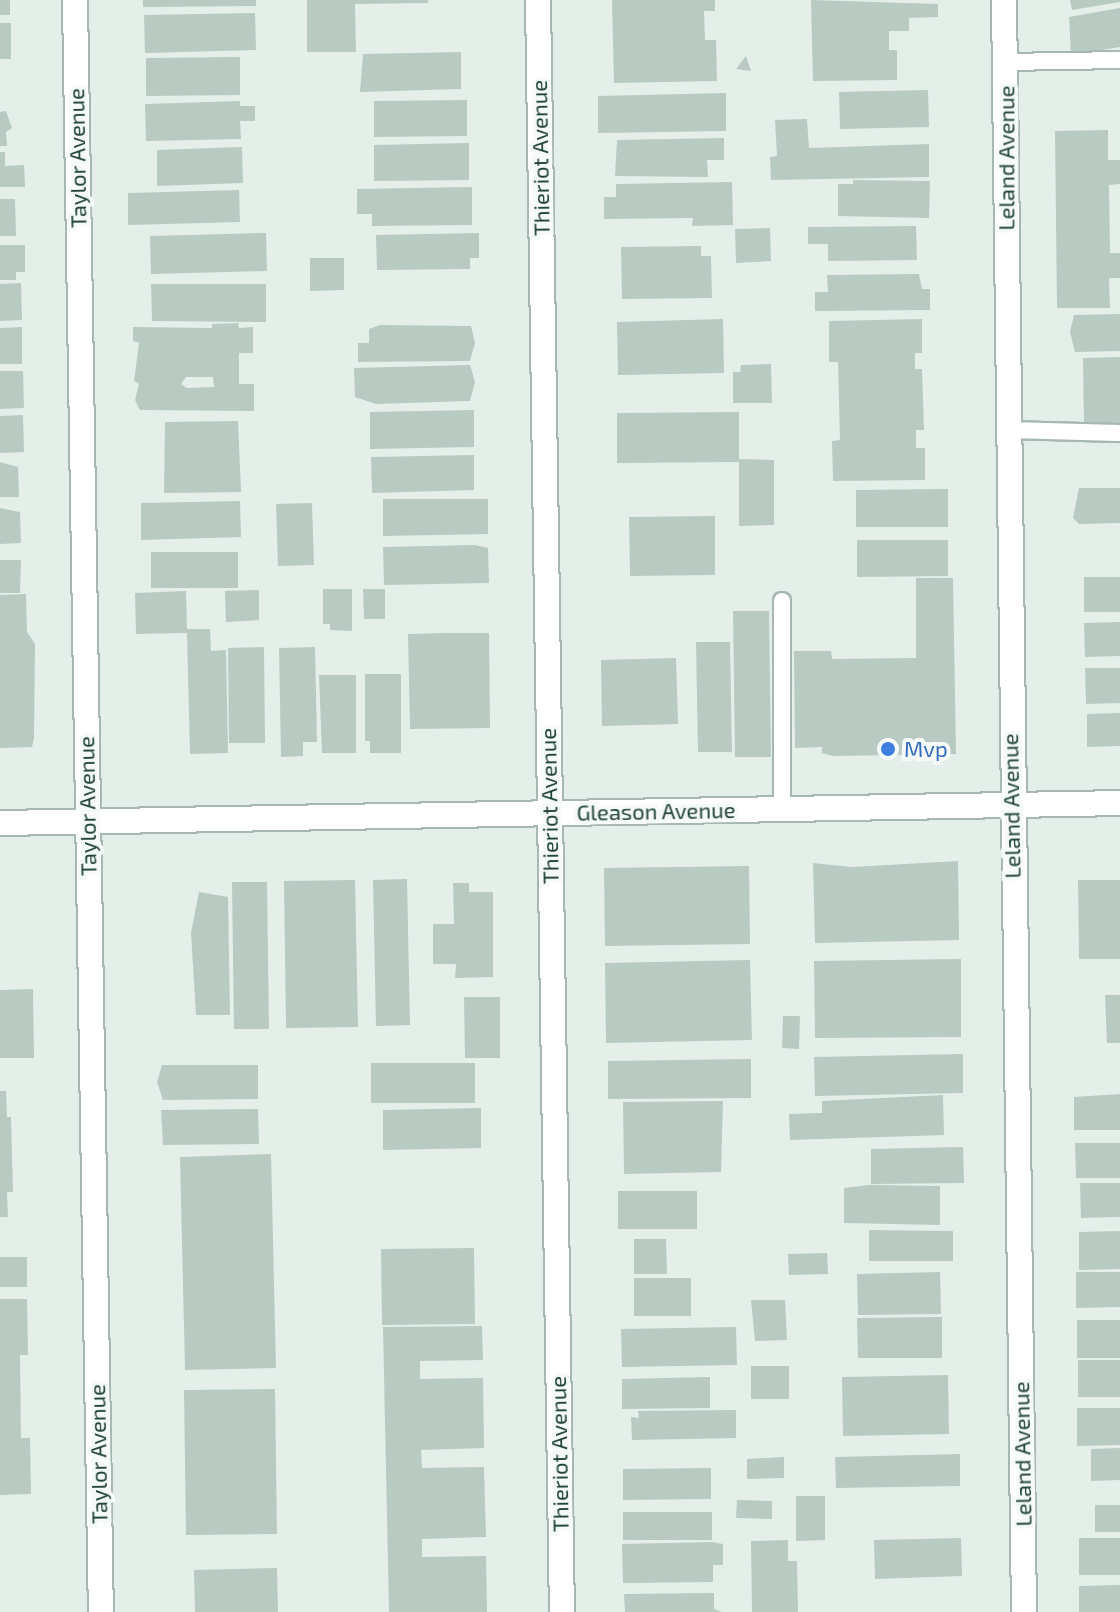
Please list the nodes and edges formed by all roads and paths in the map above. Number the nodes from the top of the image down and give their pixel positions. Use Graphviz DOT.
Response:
graph roads {
  1 [pos="75,0"];
  2 [pos="538,0"];
  3 [pos="1004,0"];
  4 [pos="1120,60"];
  5 [pos="1006,62"];
  6 [pos="1008,430"];
  7 [pos="1120,433"];
  8 [pos="782,601"];
  9 [pos="1120,803"];
  10 [pos="1011,804"];
  11 [pos="782,809"];
  12 [pos="550,813"];
  13 [pos="88,821"];
  14 [pos="0,823"];
  15 [pos="101,1612"];
  16 [pos="562,1612"];
  17 [pos="1024,1612"];
  1 -- 13 [label="street, Taylor Avenue"];
  2 -- 12 [label="street, Thieriot Avenue"];
  3 -- 5 [label="street, Leland Avenue"];
  4 -- 5 [label="lane"];
  5 -- 6 [label="street, Leland Avenue"];
  6 -- 7 [label="lane"];
  6 -- 10 [label="street, Leland Avenue"];
  8 -- 11 [label="lane"];
  9 -- 10 [label="street, Gleason Avenue"];
  10 -- 11 [label="street, Gleason Avenue"];
  10 -- 17 [label="street, Leland Avenue"];
  11 -- 12 [label="street, Gleason Avenue"];
  12 -- 13 [label="street, Gleason Avenue"];
  12 -- 16 [label="street, Thieriot Avenue"];
  13 -- 14 [label="street, Gleason Avenue"];
  13 -- 15 [label="street, Taylor Avenue"];
}
